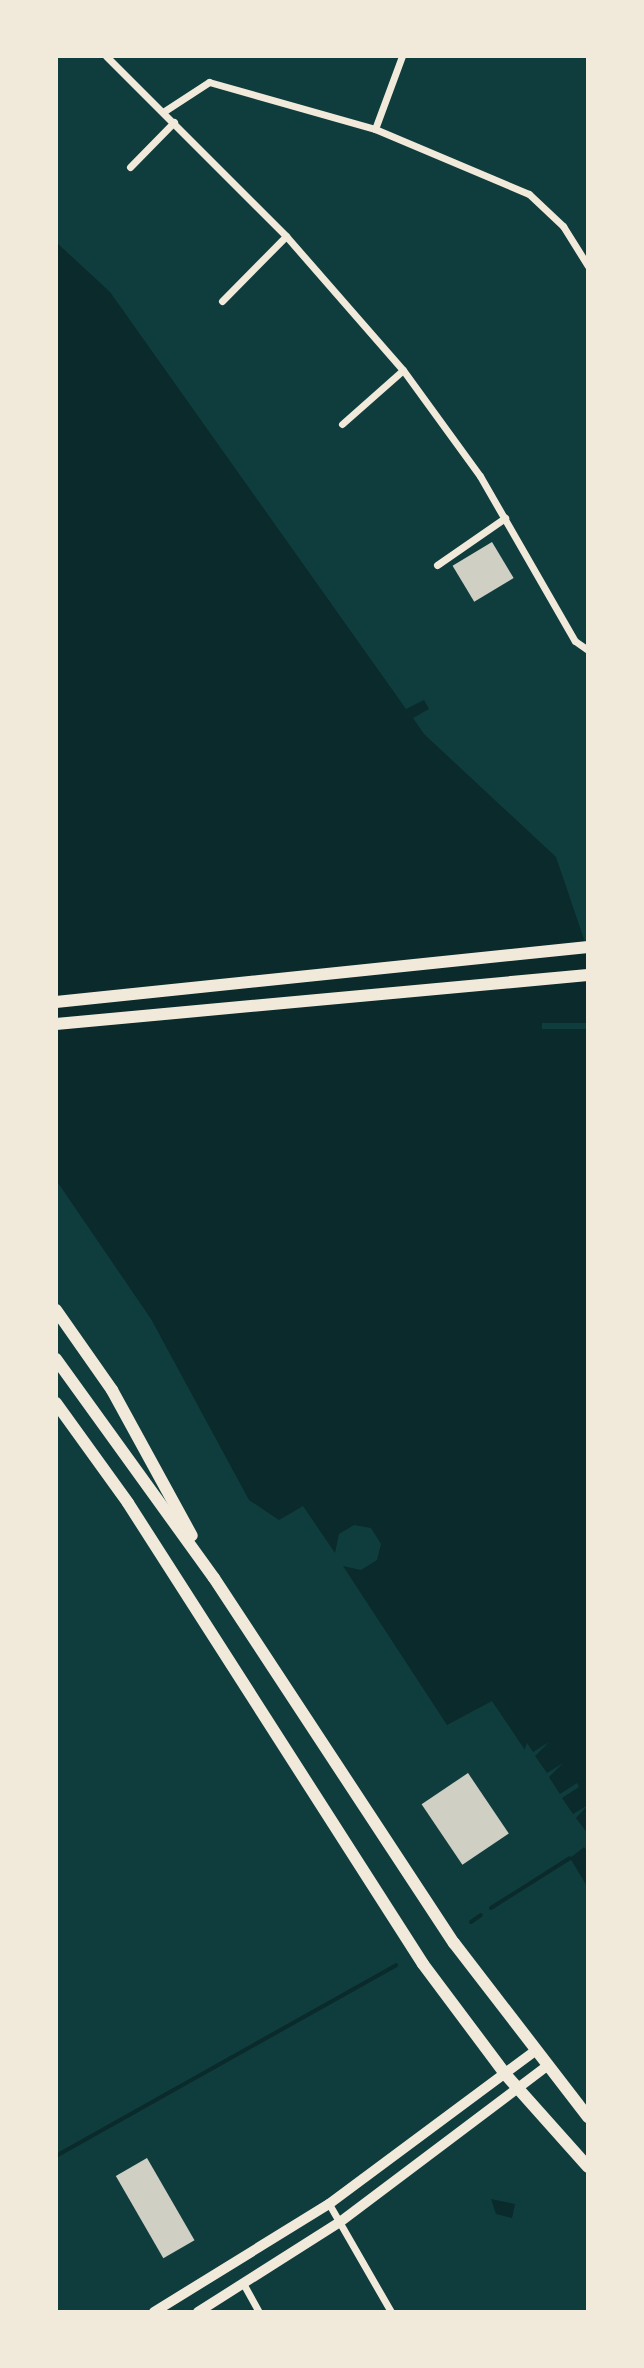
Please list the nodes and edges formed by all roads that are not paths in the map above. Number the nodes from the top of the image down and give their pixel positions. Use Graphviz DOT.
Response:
graph roads {
  1 [pos="106,56"];
  2 [pos="402,56"];
  3 [pos="163,112"];
  4 [pos="174,122"];
  5 [pos="375,129"];
  6 [pos="130,167"];
  7 [pos="286,236"];
  8 [pos="588,266"];
  9 [pos="222,301"];
  10 [pos="403,370"];
  11 [pos="342,424"];
  12 [pos="505,518"];
  13 [pos="437,565"];
  14 [pos="588,650"];
  15 [pos="588,945"];
  16 [pos="588,977"];
  17 [pos="56,1002"];
  18 [pos="56,1024"];
  19 [pos="56,1310"];
  20 [pos="56,1359"];
  21 [pos="56,1403"];
  22 [pos="214,1578"];
  23 [pos="535,2051"];
  24 [pos="547,2066"];
  25 [pos="506,2075"];
  26 [pos="518,2090"];
  27 [pos="588,2117"];
  28 [pos="588,2167"];
  29 [pos="329,2204"];
  30 [pos="340,2222"];
  31 [pos="244,2285"];
  32 [pos="154,2312"];
  33 [pos="198,2312"];
  34 [pos="259,2312"];
  35 [pos="391,2312"];
  1 -- 3 [label="street"];
  2 -- 5 [label="street"];
  3 -- 4 [label="street"];
  3 -- 5 [label="street"];
  4 -- 6 [label="street"];
  4 -- 7 [label="street"];
  5 -- 8 [label="street"];
  7 -- 9 [label="street"];
  7 -- 10 [label="street"];
  10 -- 11 [label="street"];
  10 -- 12 [label="street"];
  12 -- 13 [label="street"];
  12 -- 14 [label="street"];
  15 -- 17 [label="main road"];
  16 -- 18 [label="main road"];
  19 -- 22 [label="main road"];
  20 -- 22 [label="main road"];
  21 -- 25 [label="main road"];
  22 -- 23 [label="main road"];
  23 -- 24 [label="main road"];
  23 -- 25 [label="main road"];
  24 -- 26 [label="main road"];
  24 -- 27 [label="main road"];
  25 -- 26 [label="main road"];
  25 -- 29 [label="main road"];
  26 -- 28 [label="main road"];
  26 -- 30 [label="main road"];
  29 -- 30 [label="street"];
  29 -- 32 [label="main road"];
  30 -- 31 [label="main road"];
  30 -- 35 [label="street"];
  31 -- 33 [label="main road"];
  31 -- 34 [label="street"];
}
